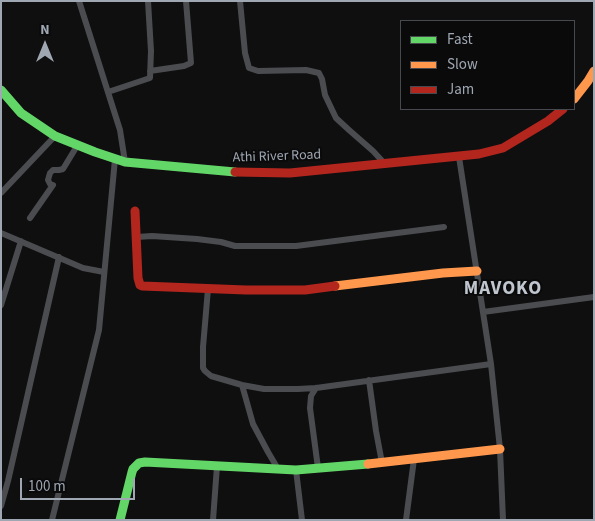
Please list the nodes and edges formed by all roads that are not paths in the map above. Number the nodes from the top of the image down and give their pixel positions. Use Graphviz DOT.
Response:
graph roads {
  1 [pos="79,1"];
  2 [pos="148,1"];
  3 [pos="186,1"];
  4 [pos="240,1"];
  5 [pos="150,71"];
  6 [pos="594,72"];
  7 [pos="1,90"];
  8 [pos="108,92"];
  9 [pos="575,98"];
  10 [pos="562,110"];
  11 [pos="55,136"];
  12 [pos="77,146"];
  13 [pos="459,157"];
  14 [pos="115,159"];
  15 [pos="125,162"];
  16 [pos="385,164"];
  17 [pos="1,193"];
  18 [pos="135,211"];
  19 [pos="30,218"];
  20 [pos="444,226"];
  21 [pos="1,233"];
  22 [pos="137,237"];
  23 [pos="21,241"];
  24 [pos="59,257"];
  25 [pos="477,270"];
  26 [pos="104,272"];
  27 [pos="208,289"];
  28 [pos="594,297"];
  29 [pos="1,305"];
  30 [pos="483,312"];
  31 [pos="491,364"];
  32 [pos="369,380"];
  33 [pos="242,385"];
  34 [pos="316,388"];
  35 [pos="500,449"];
  36 [pos="414,459"];
  37 [pos="382,463"];
  38 [pos="217,466"];
  39 [pos="318,468"];
  40 [pos="278,469"];
  41 [pos="296,470"];
  42 [pos="1,506"];
  43 [pos="52,520"];
  44 [pos="120,520"];
  45 [pos="213,520"];
  46 [pos="302,520"];
  47 [pos="406,520"];
  48 [pos="503,520"];
  1 -- 8 [label="street"];
  2 -- 5 [label="street"];
  3 -- 5 [label="street"];
  4 -- 16 [label="street"];
  5 -- 8 [label="street"];
  6 -- 9 [label="street"];
  7 -- 11 [label="street, Athi River Road"];
  8 -- 15 [label="street"];
  10 -- 13 [label="street, Athi River Road"];
  11 -- 12 [label="street, Athi River Road"];
  11 -- 17 [label="street"];
  12 -- 14 [label="street, Athi River Road"];
  12 -- 19 [label="street"];
  13 -- 16 [label="street, Athi River Road"];
  13 -- 25 [label="street"];
  14 -- 15 [label="street, Athi River Road"];
  14 -- 26 [label="street"];
  15 -- 16 [label="street, Athi River Road"];
  18 -- 22 [label="street"];
  20 -- 22 [label="street"];
  21 -- 23 [label="street"];
  22 -- 27 [label="street"];
  23 -- 24 [label="street"];
  23 -- 29 [label="street"];
  24 -- 26 [label="street"];
  24 -- 42 [label="street"];
  25 -- 27 [label="street"];
  25 -- 30 [label="street"];
  26 -- 43 [label="street"];
  27 -- 33 [label="street"];
  28 -- 30 [label="street"];
  30 -- 31 [label="street"];
  31 -- 32 [label="street"];
  31 -- 35 [label="street"];
  32 -- 34 [label="street"];
  32 -- 37 [label="street"];
  33 -- 34 [label="street"];
  33 -- 40 [label="street"];
  34 -- 39 [label="street"];
  35 -- 36 [label="street"];
  35 -- 48 [label="street"];
  36 -- 37 [label="street"];
  36 -- 47 [label="street"];
  37 -- 39 [label="street"];
  38 -- 40 [label="street"];
  38 -- 44 [label="street"];
  38 -- 45 [label="street"];
  39 -- 41 [label="street"];
  40 -- 41 [label="street"];
  41 -- 46 [label="street"];
}
